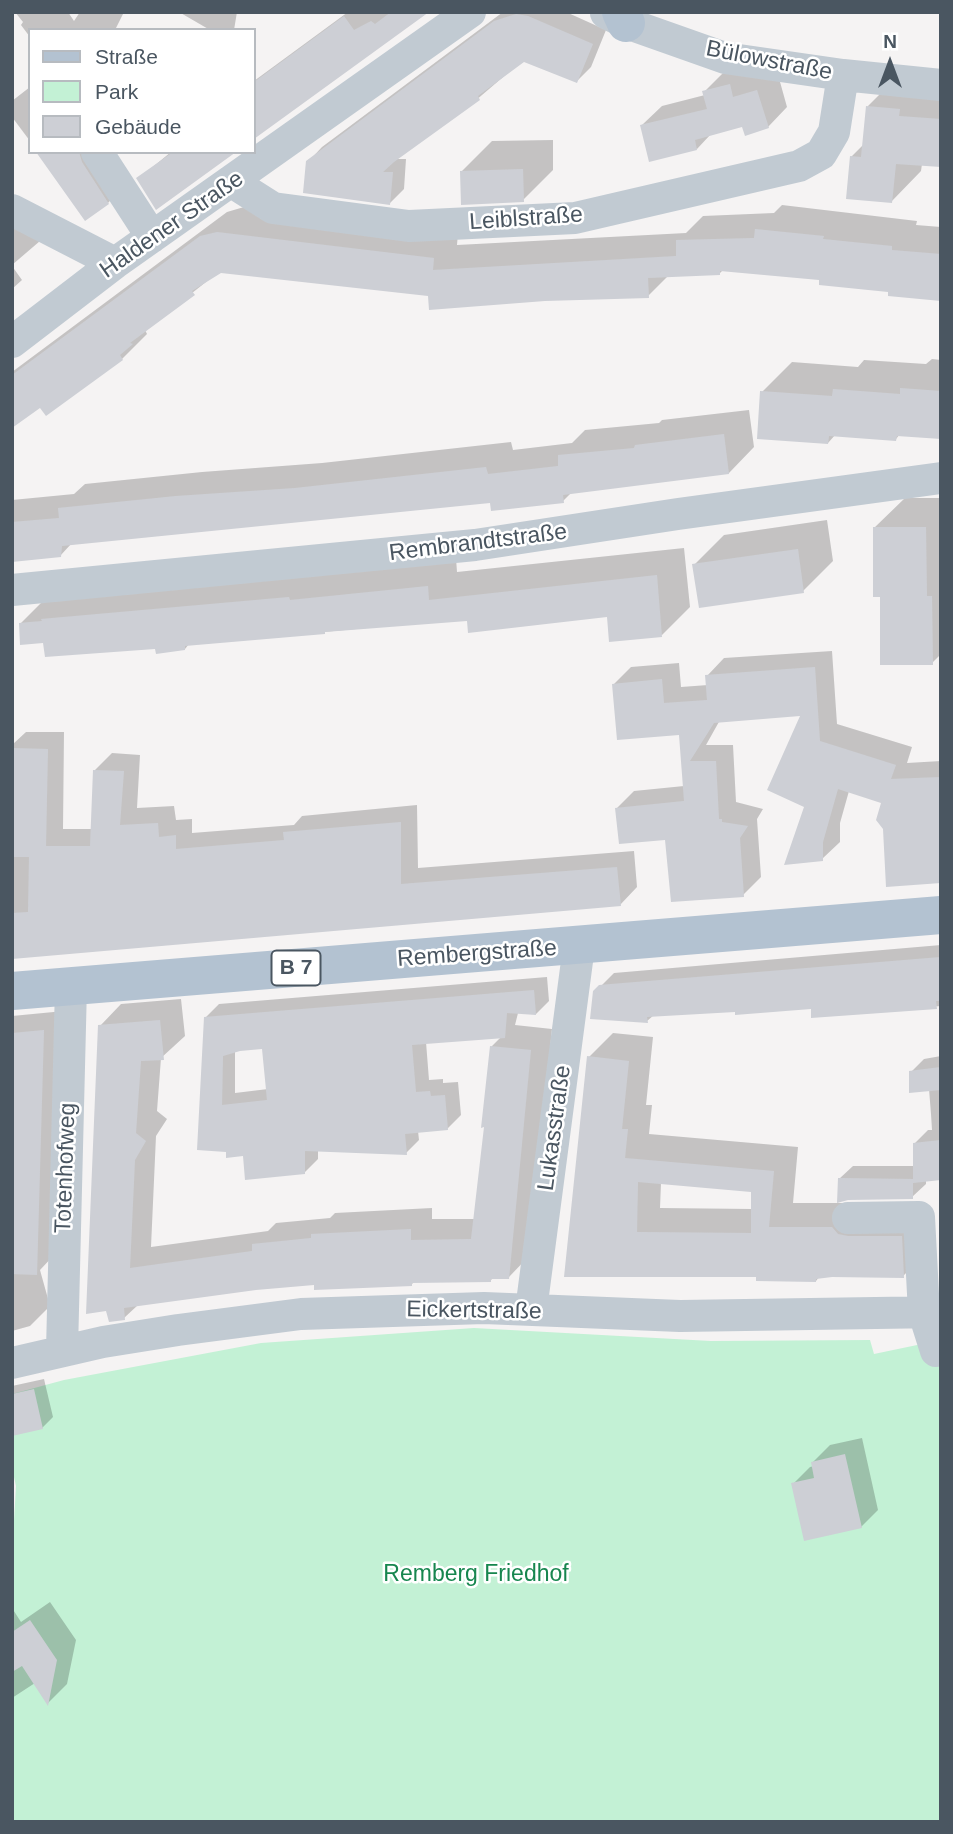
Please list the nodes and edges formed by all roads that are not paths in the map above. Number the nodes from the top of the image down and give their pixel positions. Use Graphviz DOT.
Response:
graph roads {
  1 [pos="470,12"];
  2 [pos="617,16"];
  3 [pos="843,75"];
  4 [pos="941,85"];
  5 [pos="98,154"];
  6 [pos="232,182"];
  7 [pos="12,210"];
  8 [pos="152,237"];
  9 [pos="115,263"];
  10 [pos="12,342"];
  11 [pos="941,478"];
  12 [pos="12,590"];
  13 [pos="941,915"];
  14 [pos="579,946"];
  15 [pos="71,986"];
  16 [pos="12,991"];
  17 [pos="848,1217"];
  18 [pos="531,1311"];
  19 [pos="932,1312"];
  20 [pos="62,1350"];
  21 [pos="936,1351"];
  22 [pos="12,1363"];
  1 -- 6 [label="street, Haldener Straße"];
  2 -- 3 [label="street, Bülowstraße"];
  3 -- 4 [label="street, Bülowstraße"];
  3 -- 6 [label="street, Leiblstraße"];
  5 -- 8 [label="street"];
  6 -- 8 [label="street, Haldener Straße"];
  7 -- 9 [label="street"];
  8 -- 9 [label="street, Haldener Straße"];
  9 -- 10 [label="street, Haldener Straße"];
  11 -- 12 [label="street, Rembrandtstraße"];
  13 -- 14 [label="main road, Rembergstraße / B 7"];
  14 -- 15 [label="main road, Rembergstraße / B 7"];
  14 -- 18 [label="street, Lukasstraße"];
  15 -- 16 [label="main road, Rembergstraße / B 7"];
  15 -- 20 [label="street, Totenhofweg"];
  17 -- 19 [label="street"];
  18 -- 19 [label="street, Eickertstraße"];
  18 -- 20 [label="street, Eickertstraße"];
  19 -- 21 [label="street"];
  20 -- 22 [label="street, Eickertstraße"];
}
